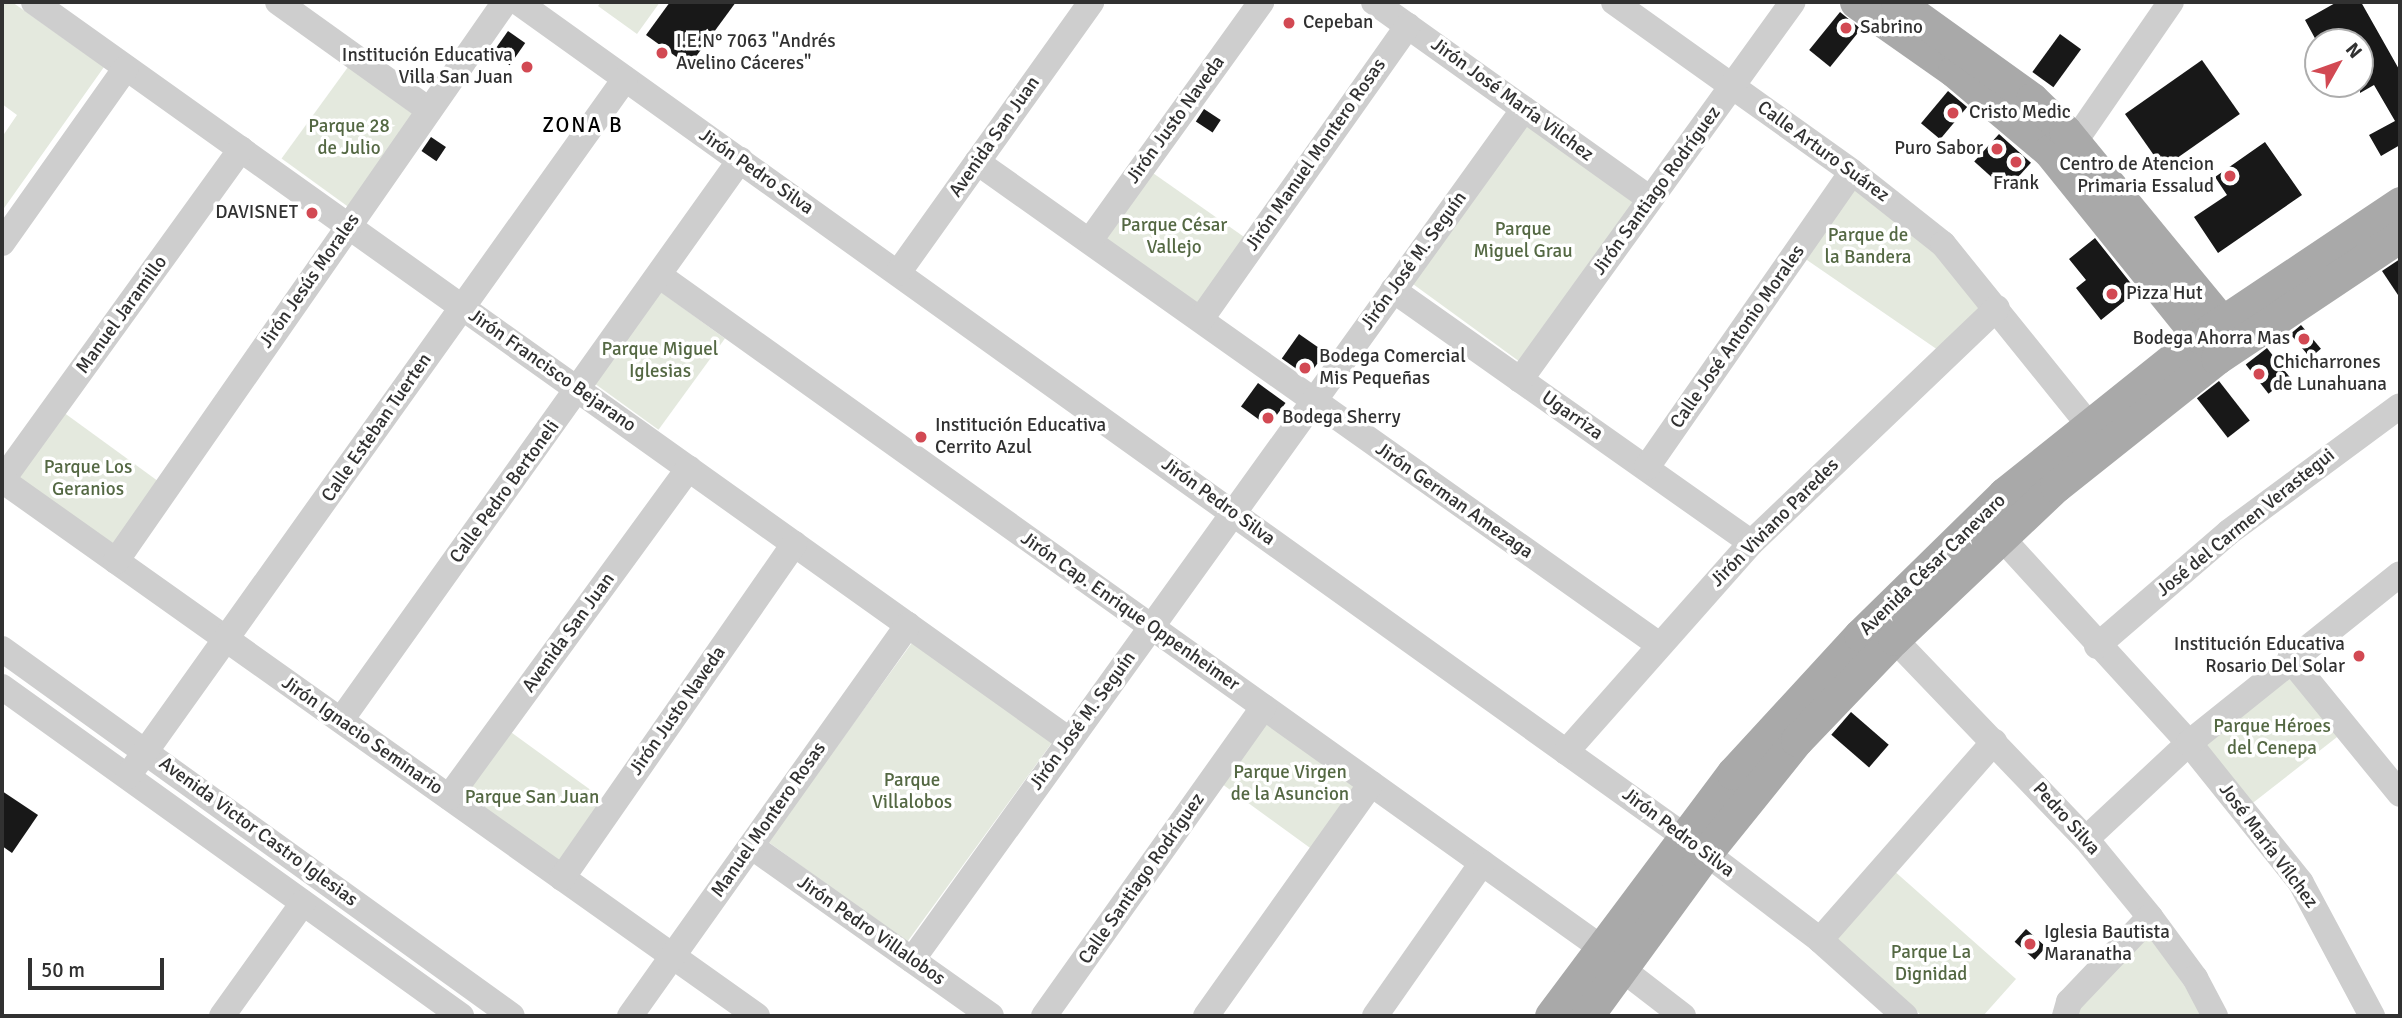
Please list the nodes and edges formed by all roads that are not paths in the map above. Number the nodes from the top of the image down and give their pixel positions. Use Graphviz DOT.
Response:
graph roads {
  1 [pos="34,2"];
  2 [pos="278,2"];
  3 [pos="505,2"];
  4 [pos="518,2"];
  5 [pos="1091,2"];
  6 [pos="1261,2"];
  7 [pos="1374,2"];
  8 [pos="1614,2"];
  9 [pos="1793,2"];
  10 [pos="1856,2"];
  11 [pos="1897,2"];
  12 [pos="2171,2"];
  13 [pos="1408,26"];
  14 [pos="127,68"];
  15 [pos="625,79"];
  16 [pos="1732,86"];
  17 [pos="1524,109"];
  18 [pos="429,110"];
  19 [pos="2075,141"];
  20 [pos="241,149"];
  21 [pos="740,160"];
  22 [pos="977,162"];
  23 [pos="1852,172"];
  24 [pos="1650,199"];
  25 [pos="2400,203"];
  26 [pos="349,226"];
  27 [pos="2400,236"];
  28 [pos="1091,239"];
  29 [pos="2,243"];
  30 [pos="898,273"];
  31 [pos="660,276"];
  32 [pos="1393,290"];
  33 [pos="463,307"];
  34 [pos="1997,308"];
  35 [pos="1201,319"];
  36 [pos="2219,340"];
  37 [pos="1520,380"];
  38 [pos="578,390"];
  39 [pos="1312,400"];
  40 [pos="2400,406"];
  41 [pos="2089,425"];
  42 [pos="1647,467"];
  43 [pos="689,468"];
  44 [pos="2,480"];
  45 [pos="1232,512"];
  46 [pos="2000,537"];
  47 [pos="1751,543"];
  48 [pos="794,544"];
  49 [pos="116,561"];
  50 [pos="2399,578"];
  51 [pos="908,625"];
  52 [pos="1151,627"];
  53 [pos="226,639"];
  54 [pos="1894,639"];
  55 [pos="1658,644"];
  56 [pos="2097,646"];
  57 [pos="2,649"];
  58 [pos="2290,659"];
  59 [pos="2,687"];
  60 [pos="1264,707"];
  61 [pos="341,720"];
  62 [pos="1069,740"];
  63 [pos="1994,742"];
  64 [pos="2189,743"];
  65 [pos="146,752"];
  66 [pos="1566,752"];
  67 [pos="128,776"];
  68 [pos="1371,784"];
  69 [pos="2400,794"];
  70 [pos="449,797"];
  71 [pos="2086,839"];
  72 [pos="1695,845"];
  73 [pos="751,846"];
  74 [pos="1482,863"];
  75 [pos="562,878"];
  76 [pos="303,903"];
  77 [pos="2150,917"];
  78 [pos="1820,940"];
  79 [pos="673,957"];
  80 [pos="1611,958"];
  81 [pos="912,960"];
  82 [pos="2067,1009"];
  83 [pos="222,1016"];
  84 [pos="461,1016"];
  85 [pos="512,1016"];
  86 [pos="630,1016"];
  87 [pos="757,1016"];
  88 [pos="992,1016"];
  89 [pos="1044,1016"];
  90 [pos="1206,1016"];
  91 [pos="1375,1016"];
  92 [pos="1550,1016"];
  93 [pos="1587,1016"];
  94 [pos="1684,1016"];
  95 [pos="1905,1016"];
  96 [pos="2215,1016"];
  97 [pos="2372,1016"];
  1 -- 14 [label="street, Jirón Francisco Bejarano"];
  2 -- 18 [label="street"];
  3 -- 18 [label="street, Jirón Jesús Morales"];
  4 -- 15 [label="street, Jirón Pedro Silva"];
  5 -- 22 [label="street, Avenida San Juan"];
  6 -- 28 [label="street, Jirón Justo Naveda"];
  7 -- 13 [label="street, Jirón José María Vilchez"];
  8 -- 16 [label="street, Calle Arturo Suárez"];
  9 -- 16 [label="street, Jirón Santiago Rodríguez"];
  10 -- 36 [label="main road"];
  11 -- 19 [label="main road"];
  12 -- 19 [label="street"];
  13 -- 17 [label="street, Jirón José María Vilchez"];
  13 -- 35 [label="street, Jirón Manuel Montero Rosas"];
  14 -- 20 [label="street, Jirón Francisco Bejarano"];
  14 -- 29 [label="street"];
  15 -- 21 [label="street, Jirón Pedro Silva"];
  15 -- 33 [label="street, Calle Esteban Tuerten"];
  16 -- 23 [label="street, Calle Arturo Suárez"];
  16 -- 24 [label="street, Jirón Santiago Rodríguez"];
  17 -- 24 [label="street, Jirón José María Vilchez"];
  17 -- 32 [label="street, Jirón José M. Seguín"];
  18 -- 26 [label="street, Jirón Jesús Morales"];
  19 -- 36 [label="main road"];
  20 -- 26 [label="street, Jirón Francisco Bejarano"];
  20 -- 44 [label="street, Manuel Jaramillo"];
  21 -- 30 [label="street, Jirón Pedro Silva"];
  21 -- 31 [label="street, Calle Pedro Bertoneli"];
  22 -- 28 [label="street, Jirón German Amezaga"];
  22 -- 30 [label="street, Avenida San Juan"];
  23 -- 34 [label="street, Calle Arturo Suárez"];
  23 -- 42 [label="street, Calle José Antonio Morales"];
  24 -- 37 [label="street, Jirón Santiago Rodríguez"];
  25 -- 36 [label="main road, Avenida César Canevaro"];
  26 -- 33 [label="street, Jirón Francisco Bejarano"];
  26 -- 49 [label="street, Jirón Jesús Morales"];
  27 -- 36 [label="main road, Avenida César Canevaro"];
  28 -- 35 [label="street, Jirón German Amezaga"];
  30 -- 45 [label="street, Jirón Pedro Silva"];
  31 -- 38 [label="street, Calle Pedro Bertoneli"];
  31 -- 52 [label="street, Jirón Cap. Enrique Oppenheimer"];
  32 -- 37 [label="street, Ugarriza"];
  32 -- 39 [label="street, Jirón José M. Seguín"];
  33 -- 38 [label="street, Jirón Francisco Bejarano"];
  33 -- 53 [label="street, Calle Esteban Tuerten"];
  34 -- 41 [label="street, Calle Arturo Suárez"];
  34 -- 47 [label="street, Jirón Viviano Paredes"];
  35 -- 39 [label="street, Jirón German Amezaga"];
  36 -- 41 [label="main road, Avenida César Canevaro"];
  36 -- 46 [label="main road, Avenida César Canevaro"];
  37 -- 42 [label="street, Ugarriza"];
  38 -- 43 [label="street, Jirón Francisco Bejarano"];
  38 -- 61 [label="street, Calle Pedro Bertoneli"];
  39 -- 45 [label="street, Jirón José M. Seguín"];
  39 -- 55 [label="street, Jirón German Amezaga"];
  40 -- 56 [label="street, José del Carmen Verastegui"];
  41 -- 72 [label="main road, Avenida César Canevaro"];
  42 -- 47 [label="street, Ugarriza"];
  43 -- 48 [label="street, Jirón Francisco Bejarano"];
  43 -- 70 [label="street, Avenida San Juan"];
  44 -- 49 [label="street, Jirón Ignacio Seminario"];
  45 -- 52 [label="street, Jirón José M. Seguín"];
  45 -- 66 [label="street, Jirón Pedro Silva"];
  46 -- 54 [label="main road, Avenida César Canevaro"];
  46 -- 56 [label="street, José María Vílchez"];
  47 -- 55 [label="street, Jirón Viviano Paredes"];
  48 -- 51 [label="street, Jirón Francisco Bejarano"];
  48 -- 75 [label="street, Jirón Justo Naveda"];
  49 -- 53 [label="street, Jirón Ignacio Seminario"];
  50 -- 58 [label="street"];
  51 -- 62 [label="street, Jirón Francisco Bejarano"];
  51 -- 73 [label="street, Manuel Montero Rosas"];
  52 -- 60 [label="street, Jirón Cap. Enrique Oppenheimer"];
  52 -- 62 [label="street, Jirón José M. Seguín"];
  53 -- 61 [label="street, Jirón Ignacio Seminario"];
  53 -- 65 [label="street, Calle Esteban Tuerten"];
  54 -- 63 [label="street, Pedro Silva"];
  54 -- 72 [label="main road, Avenida César Canevaro"];
  55 -- 66 [label="street, Jirón Viviano Paredes"];
  56 -- 64 [label="street, José María Vílchez"];
  57 -- 65 [label="street, Avenida Victor Castro Iglesias"];
  58 -- 64 [label="street"];
  58 -- 69 [label="street"];
  59 -- 67 [label="street, Avenida Victor Castro Iglesias"];
  60 -- 68 [label="street, Jirón Cap. Enrique Oppenheimer"];
  60 -- 89 [label="street, Calle Santiago Rodríguez"];
  61 -- 70 [label="street, Jirón Ignacio Seminario"];
  62 -- 81 [label="street, Jirón José M. Seguín"];
  63 -- 71 [label="street, Pedro Silva"];
  63 -- 78 [label="street"];
  64 -- 71 [label="street"];
  64 -- 97 [label="street, José María Vílchez"];
  65 -- 67 [label="street, Calle Esteban Tuerten"];
  65 -- 85 [label="street, Avenida Victor Castro Iglesias"];
  66 -- 72 [label="street, Jirón Pedro Silva"];
  67 -- 76 [label="street, Avenida Victor Castro Iglesias"];
  68 -- 74 [label="street, Jirón Cap. Enrique Oppenheimer"];
  68 -- 90 [label="street"];
  70 -- 75 [label="street, Jirón Ignacio Seminario"];
  71 -- 77 [label="street, Pedro Silva"];
  72 -- 78 [label="street, Jirón Pedro Silva"];
  72 -- 80 [label="main road, Avenida César Canevaro"];
  73 -- 79 [label="street, Manuel Montero Rosas"];
  73 -- 81 [label="street, Jirón Pedro Villalobos"];
  74 -- 80 [label="street, Jirón Cap. Enrique Oppenheimer"];
  74 -- 91 [label="street"];
  75 -- 79 [label="street, Jirón Ignacio Seminario"];
  76 -- 83 [label="street"];
  76 -- 84 [label="street, Avenida Victor Castro Iglesias"];
  77 -- 82 [label="street"];
  77 -- 96 [label="street, Pedro Silva"];
  78 -- 95 [label="street, Jirón Pedro Silva"];
  79 -- 86 [label="street, Manuel Montero Rosas"];
  79 -- 87 [label="street, Jirón Ignacio Seminario"];
  80 -- 92 [label="main road, Avenida César Canevaro"];
  80 -- 93 [label="main road, Avenida César Canevaro"];
  80 -- 94 [label="street, Jirón Cap. Enrique Oppenheimer"];
  81 -- 88 [label="street, Jirón Pedro Villalobos"];
}
